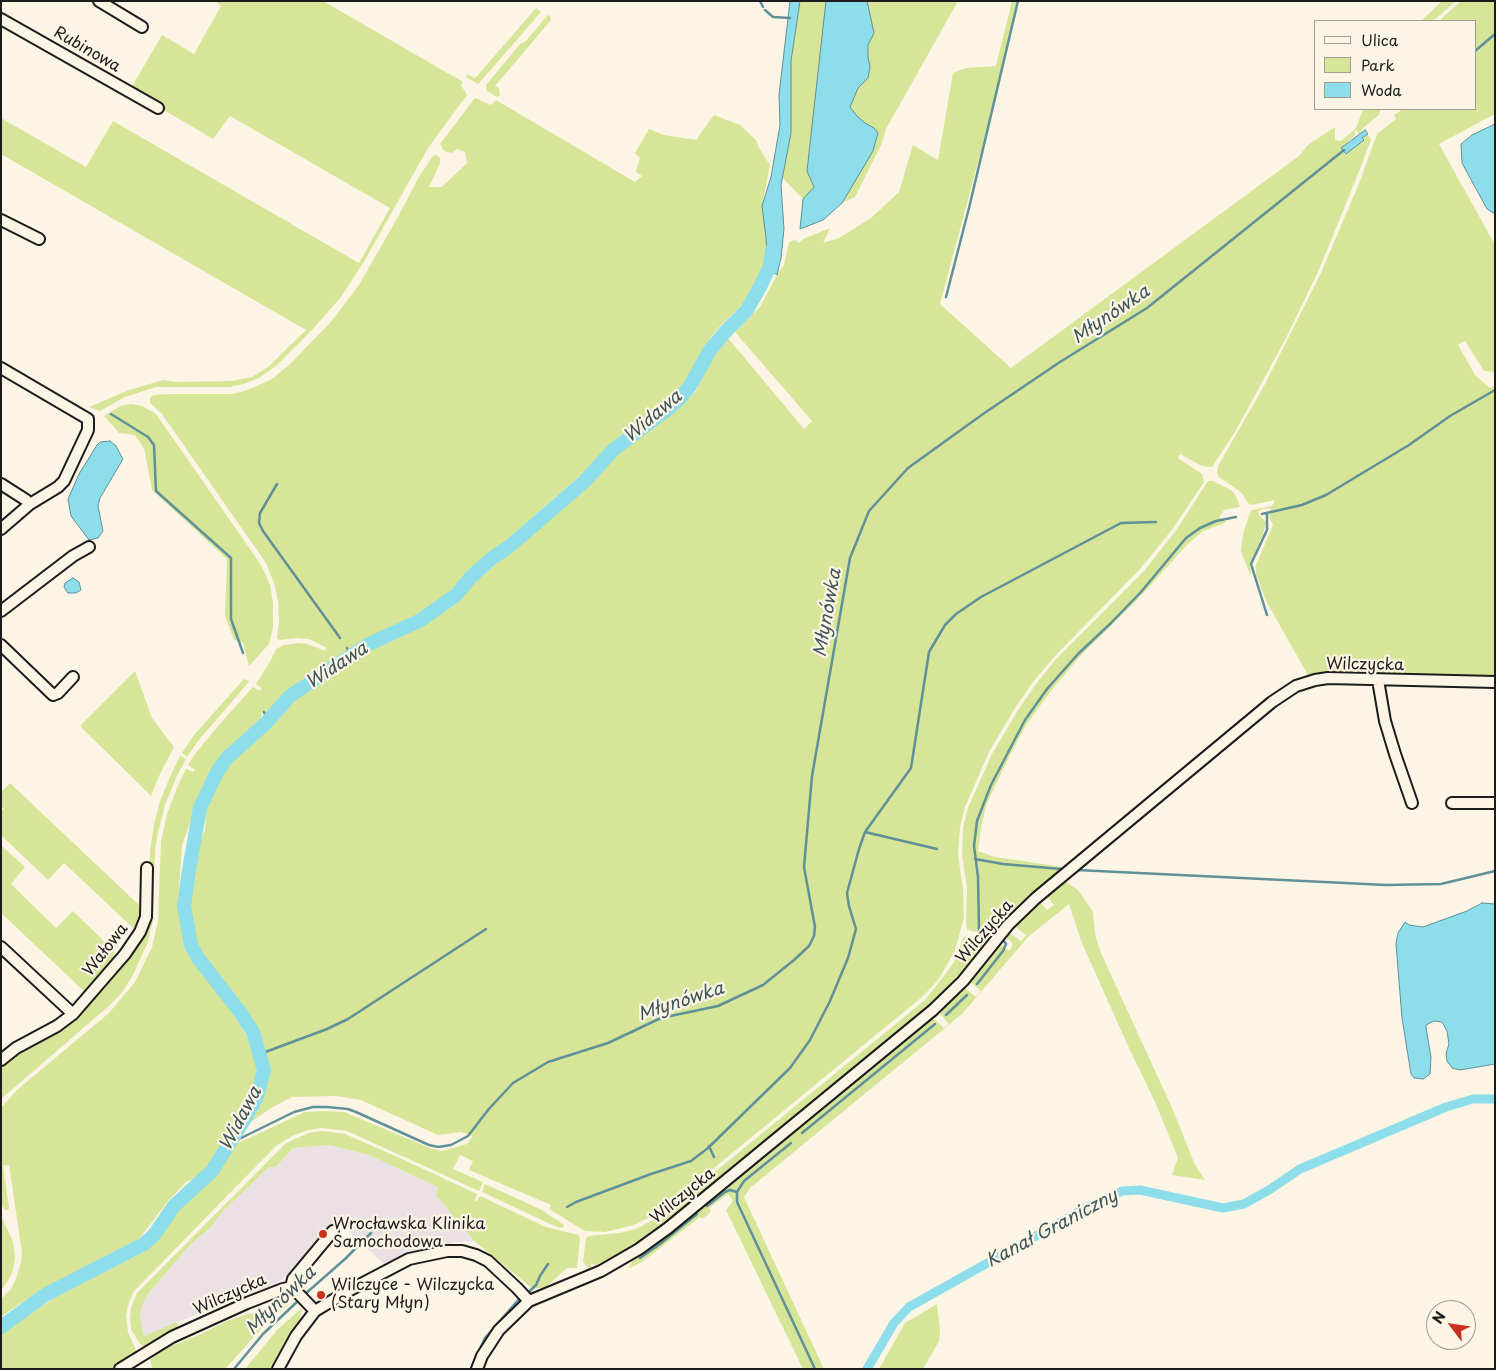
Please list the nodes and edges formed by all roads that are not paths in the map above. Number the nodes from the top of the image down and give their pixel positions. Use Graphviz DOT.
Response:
graph roads {
  1 [pos="99,1"];
  2 [pos="1,19"];
  3 [pos="142,26"];
  4 [pos="158,108"];
  5 [pos="1,220"];
  6 [pos="39,239"];
  7 [pos="1,368"];
  8 [pos="1,484"];
  9 [pos="30,504"];
  10 [pos="1,529"];
  11 [pos="85,549"];
  12 [pos="1,611"];
  13 [pos="1,646"];
  14 [pos="73,677"];
  15 [pos="1378,680"];
  16 [pos="1495,682"];
  17 [pos="1412,803"];
  18 [pos="1452,803"];
  19 [pos="1495,803"];
  20 [pos="147,868"];
  21 [pos="1,947"];
  22 [pos="73,1014"];
  23 [pos="4,1054"];
  24 [pos="333,1231"];
  25 [pos="294,1289"];
  26 [pos="529,1301"];
  27 [pos="311,1307"];
  28 [pos="120,1369"];
  29 [pos="278,1369"];
  30 [pos="477,1369"];
  1 -- 3 [label="street"];
  2 -- 4 [label="street, Rubinowa"];
  5 -- 6 [label="street"];
  7 -- 9 [label="street"];
  8 -- 9 [label="street"];
  9 -- 10 [label="street"];
  11 -- 12 [label="street"];
  13 -- 14 [label="street"];
  15 -- 16 [label="street, Wilczycka"];
  15 -- 17 [label="street"];
  15 -- 26 [label="street, Wilczycka"];
  18 -- 19 [label="street"];
  20 -- 22 [label="street, Wałowa"];
  21 -- 22 [label="street"];
  22 -- 23 [label="street, Wałowa"];
  24 -- 25 [label="street"];
  25 -- 27 [label="street"];
  25 -- 28 [label="street, Wilczycka"];
  26 -- 27 [label="street"];
  26 -- 30 [label="street, Wilczycka"];
  27 -- 29 [label="street"];
}
